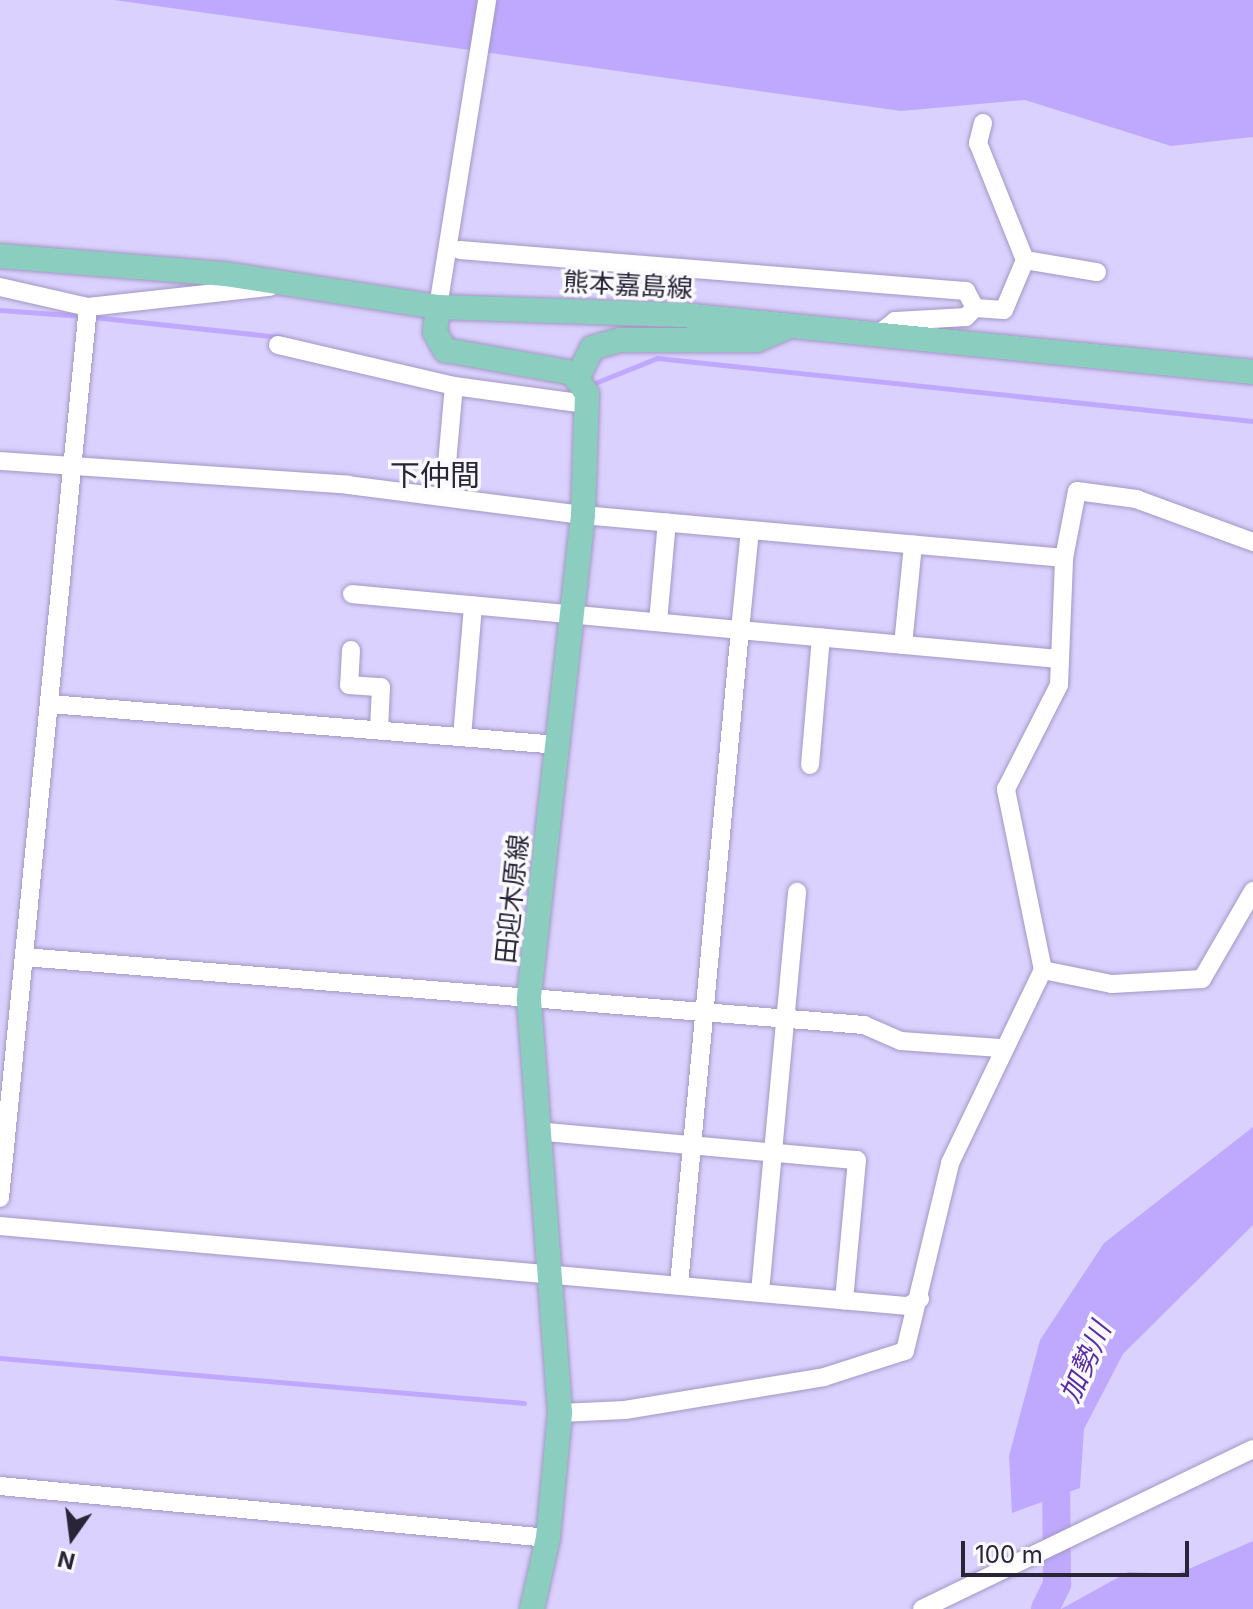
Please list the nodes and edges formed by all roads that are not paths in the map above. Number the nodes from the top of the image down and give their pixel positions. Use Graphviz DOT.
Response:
graph roads {
  1 [pos="487,0"];
  2 [pos="983,123"];
  3 [pos="460,250"];
  4 [pos="0,256"];
  5 [pos="1025,260"];
  6 [pos="1097,272"];
  7 [pos="283,285"];
  8 [pos="0,287"];
  9 [pos="439,298"];
  10 [pos="88,307"];
  11 [pos="975,308"];
  12 [pos="792,325"];
  13 [pos="878,335"];
  14 [pos="278,345"];
  15 [pos="1216,368"];
  16 [pos="1253,372"];
  17 [pos="1253,384"];
  18 [pos="454,386"];
  19 [pos="583,393"];
  20 [pos="0,461"];
  21 [pos="77,468"];
  22 [pos="444,497"];
  23 [pos="583,515"];
  24 [pos="667,522"];
  25 [pos="750,530"];
  26 [pos="1253,542"];
  27 [pos="913,544"];
  28 [pos="1064,558"];
  29 [pos="352,594"];
  30 [pos="473,605"];
  31 [pos="572,614"];
  32 [pos="658,622"];
  33 [pos="740,630"];
  34 [pos="821,637"];
  35 [pos="903,645"];
  36 [pos="351,650"];
  37 [pos="1058,659"];
  38 [pos="50,704"];
  39 [pos="379,730"];
  40 [pos="462,737"];
  41 [pos="558,745"];
  42 [pos="810,765"];
  43 [pos="1253,891"];
  44 [pos="797,892"];
  45 [pos="24,957"];
  46 [pos="1043,970"];
  47 [pos="529,1000"];
  48 [pos="704,1013"];
  49 [pos="787,1019"];
  50 [pos="1000,1048"];
  51 [pos="536,1131"];
  52 [pos="691,1145"];
  53 [pos="773,1153"];
  54 [pos="0,1198"];
  55 [pos="0,1226"];
  56 [pos="546,1272"];
  57 [pos="679,1285"];
  58 [pos="760,1292"];
  59 [pos="920,1299"];
  60 [pos="844,1300"];
  61 [pos="560,1413"];
  62 [pos="1253,1449"];
  63 [pos="0,1486"];
  64 [pos="548,1538"];
  65 [pos="532,1609"];
  66 [pos="922,1609"];
  1 -- 9 [label="street"];
  2 -- 5 [label="street"];
  3 -- 11 [label="street"];
  4 -- 7 [label="main road, 熊本嘉島線"];
  5 -- 6 [label="street"];
  5 -- 11 [label="street"];
  7 -- 9 [label="main road, 熊本嘉島線"];
  7 -- 10 [label="street"];
  8 -- 10 [label="street"];
  9 -- 12 [label="main road, 熊本嘉島線"];
  9 -- 19 [label="main road"];
  10 -- 21 [label="street"];
  11 -- 13 [label="street"];
  12 -- 13 [label="main road, 熊本嘉島線"];
  12 -- 19 [label="main road"];
  13 -- 15 [label="main road, 熊本嘉島線"];
  14 -- 18 [label="street"];
  15 -- 16 [label="main road, 熊本嘉島線"];
  15 -- 17 [label="street"];
  18 -- 19 [label="street"];
  18 -- 22 [label="street"];
  19 -- 23 [label="main road, 田迎木原線"];
  20 -- 21 [label="street"];
  21 -- 22 [label="street"];
  21 -- 38 [label="street"];
  22 -- 23 [label="street"];
  23 -- 24 [label="street"];
  23 -- 31 [label="main road, 田迎木原線"];
  24 -- 25 [label="street"];
  24 -- 32 [label="street"];
  25 -- 27 [label="street"];
  25 -- 33 [label="street"];
  26 -- 28 [label="street"];
  27 -- 28 [label="street"];
  27 -- 35 [label="street"];
  28 -- 37 [label="street"];
  29 -- 30 [label="street"];
  30 -- 31 [label="street"];
  30 -- 40 [label="street"];
  31 -- 32 [label="street"];
  31 -- 41 [label="main road, 田迎木原線"];
  32 -- 33 [label="street"];
  33 -- 34 [label="street"];
  33 -- 48 [label="street"];
  34 -- 35 [label="street"];
  34 -- 42 [label="street"];
  35 -- 37 [label="street"];
  36 -- 39 [label="street"];
  37 -- 46 [label="street"];
  38 -- 39 [label="street"];
  38 -- 45 [label="street"];
  39 -- 40 [label="street"];
  40 -- 41 [label="street"];
  41 -- 47 [label="main road, 田迎木原線"];
  43 -- 46 [label="street"];
  44 -- 49 [label="street"];
  45 -- 47 [label="street"];
  45 -- 54 [label="street"];
  46 -- 50 [label="street"];
  47 -- 48 [label="street"];
  47 -- 51 [label="main road, 田迎木原線"];
  48 -- 49 [label="street"];
  48 -- 52 [label="street"];
  49 -- 50 [label="street"];
  49 -- 53 [label="street"];
  50 -- 59 [label="street"];
  51 -- 52 [label="street"];
  51 -- 56 [label="main road, 田迎木原線"];
  52 -- 53 [label="street"];
  52 -- 57 [label="street"];
  53 -- 58 [label="street"];
  53 -- 60 [label="street"];
  55 -- 56 [label="street"];
  56 -- 57 [label="street"];
  56 -- 61 [label="main road, 田迎木原線"];
  57 -- 58 [label="street"];
  58 -- 60 [label="street"];
  59 -- 60 [label="street"];
  59 -- 61 [label="street"];
  61 -- 64 [label="main road, 田迎木原線"];
  62 -- 66 [label="street"];
  63 -- 64 [label="street"];
  64 -- 65 [label="main road, 田迎木原線"];
}
